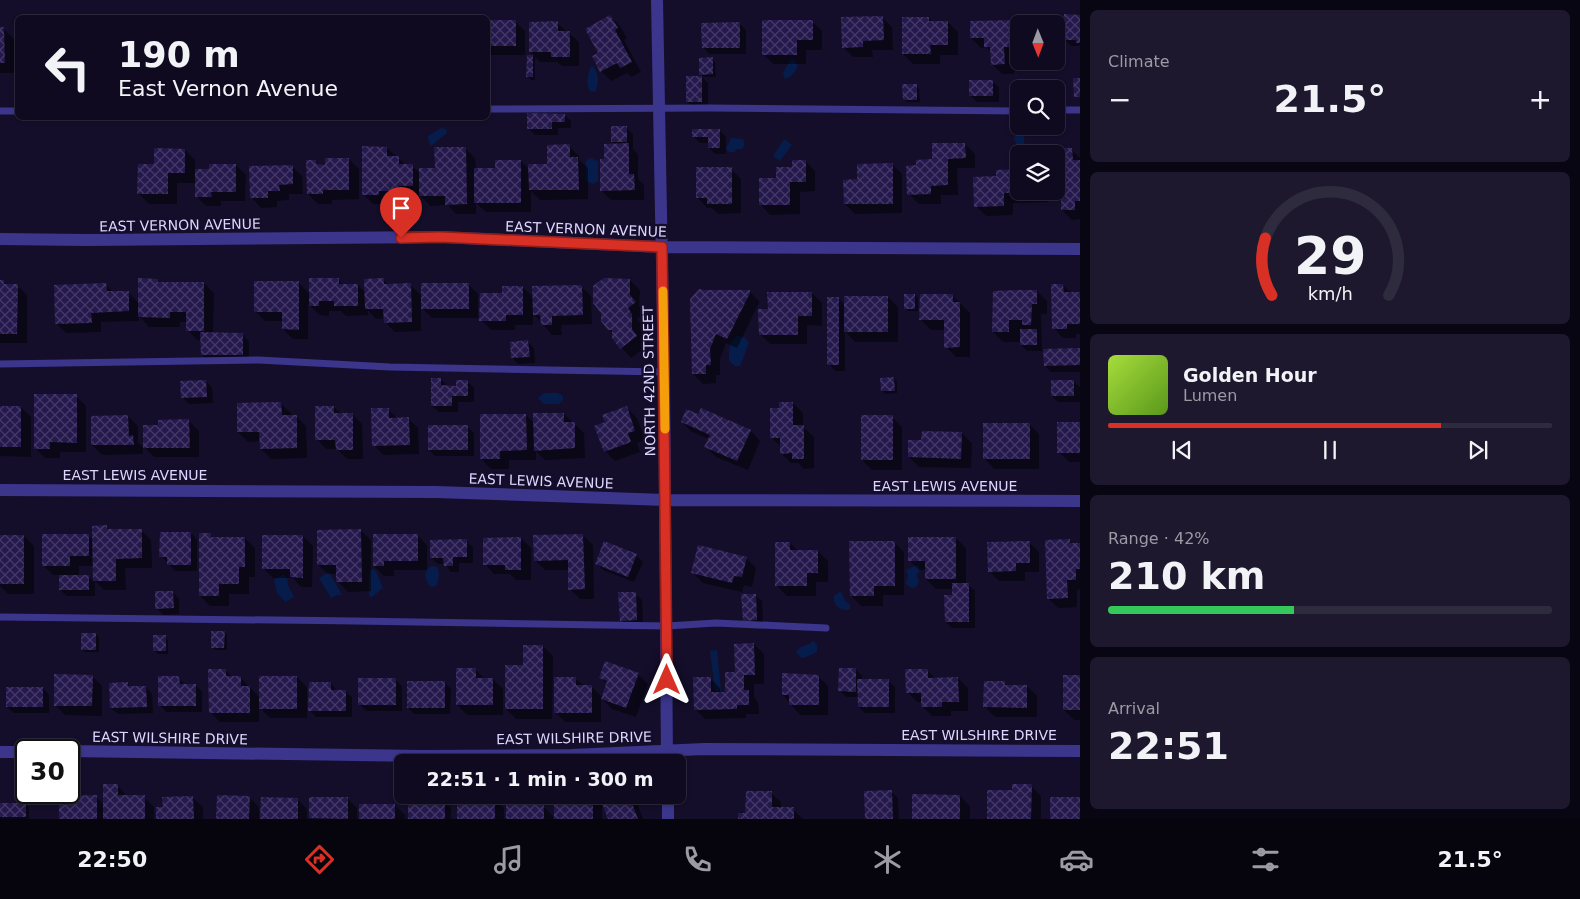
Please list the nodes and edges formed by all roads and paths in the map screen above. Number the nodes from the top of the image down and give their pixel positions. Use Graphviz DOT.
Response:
graph roads {
  1 [pos="657,0"];
  2 [pos="658,109"];
  3 [pos="490,110"];
  4 [pos="1065,110"];
  5 [pos="1080,110"];
  6 [pos="0,111"];
  7 [pos="15,111"];
  8 [pos="1010,111"];
  9 [pos="0,239"];
  10 [pos="662,247"];
  11 [pos="1080,249"];
  12 [pos="0,364"];
  13 [pos="664,372"];
  14 [pos="0,490"];
  15 [pos="665,500"];
  16 [pos="1080,501"];
  17 [pos="0,618"];
  18 [pos="667,626"];
  19 [pos="826,628"];
  20 [pos="80,751"];
  21 [pos="1080,751"];
  22 [pos="0,752"];
  23 [pos="15,752"];
  24 [pos="667,754"];
  25 [pos="679,754"];
  26 [pos="394,755"];
  27 [pos="668,804"];
  28 [pos="668,819"];
  1 -- 2 [label="street, NORTH 42ND STREET"];
  2 -- 3 [label="lane"];
  2 -- 8 [label="lane"];
  2 -- 10 [label="street, NORTH 42ND STREET"];
  4 -- 5 [label="lane"];
  6 -- 7 [label="lane"];
  9 -- 10 [label="street, EAST VERNON AVENUE"];
  10 -- 11 [label="street, EAST VERNON AVENUE"];
  10 -- 13 [label="street, NORTH 42ND STREET"];
  12 -- 13 [label="lane"];
  13 -- 15 [label="street, NORTH 42ND STREET"];
  14 -- 15 [label="street, EAST LEWIS AVENUE"];
  15 -- 16 [label="street, EAST LEWIS AVENUE"];
  15 -- 18 [label="street, NORTH 42ND STREET"];
  17 -- 18 [label="lane"];
  18 -- 19 [label="lane"];
  18 -- 24 [label="street, NORTH 42ND STREET"];
  20 -- 26 [label="street, EAST WILSHIRE DRIVE"];
  21 -- 25 [label="street, EAST WILSHIRE DRIVE"];
  22 -- 23 [label="street"];
  27 -- 28 [label="street"];
}
